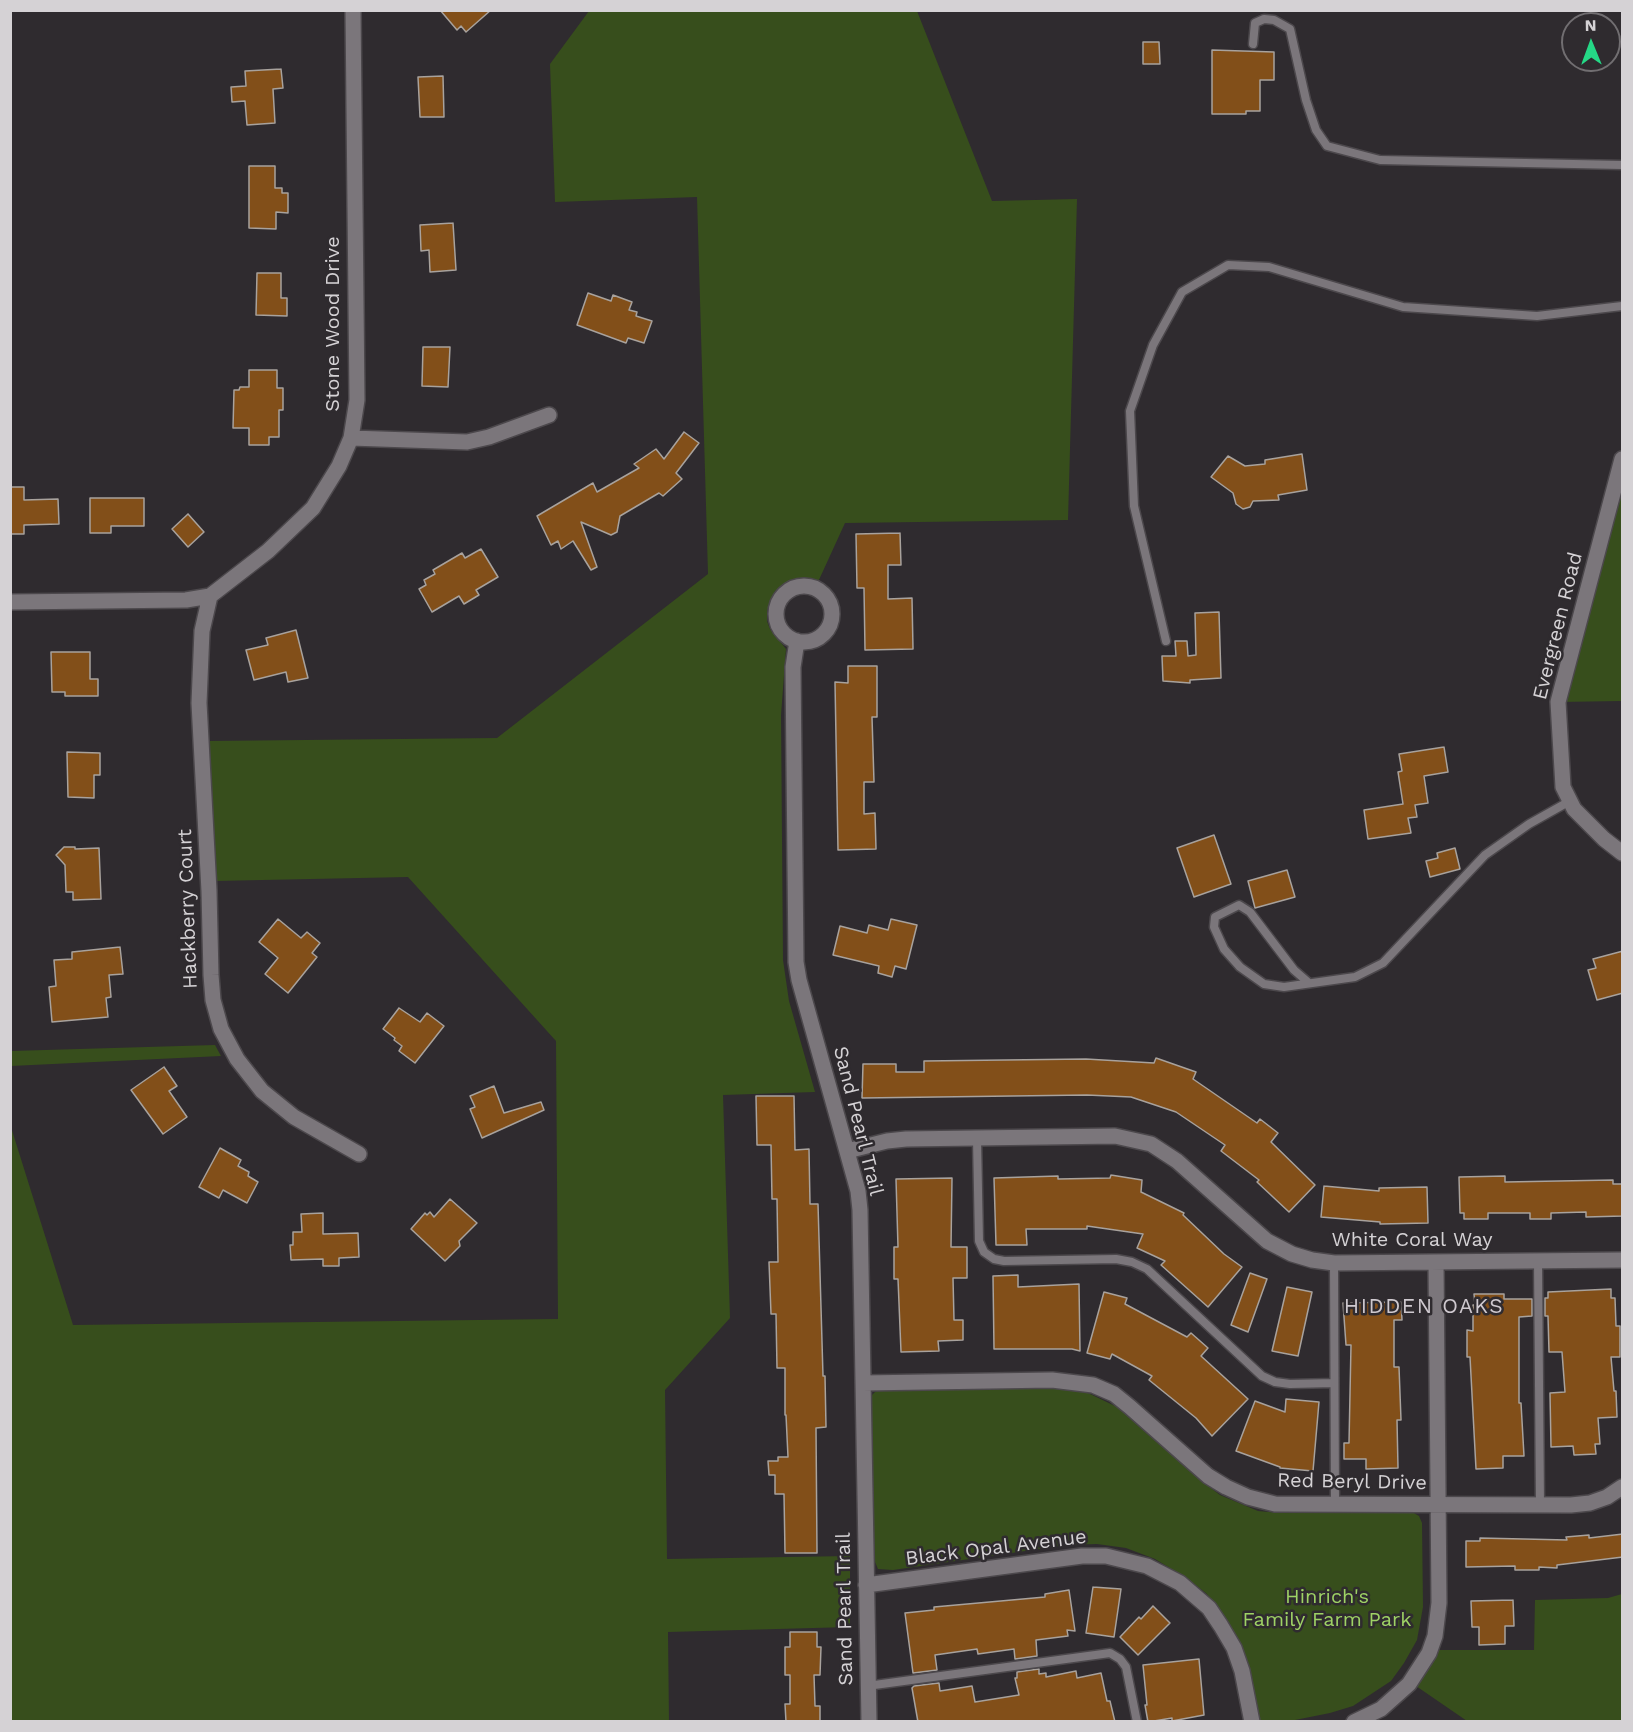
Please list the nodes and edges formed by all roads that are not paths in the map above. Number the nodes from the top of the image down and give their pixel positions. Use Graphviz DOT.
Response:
graph roads {
  1 [pos="353,10"];
  2 [pos="1253,44"];
  3 [pos="1623,165"];
  4 [pos="1623,306"];
  5 [pos="549,415"];
  6 [pos="351,438"];
  7 [pos="1623,459"];
  8 [pos="210,596"];
  9 [pos="10,602"];
  10 [pos="797,641"];
  11 [pos="1166,641"];
  12 [pos="1570,801"];
  13 [pos="1623,853"];
  14 [pos="1309,983"];
  15 [pos="977,1138"];
  16 [pos="847,1151"];
  17 [pos="359,1154"];
  18 [pos="1623,1260"];
  19 [pos="1538,1261"];
  20 [pos="1436,1262"];
  21 [pos="1334,1263"];
  22 [pos="863,1383"];
  23 [pos="1334,1383"];
  24 [pos="1623,1487"];
  25 [pos="1438,1504"];
  26 [pos="1335,1505"];
  27 [pos="1540,1505"];
  28 [pos="866,1585"];
  29 [pos="867,1686"];
  30 [pos="869,1722"];
  31 [pos="1137,1722"];
  32 [pos="1252,1722"];
  33 [pos="1353,1722"];
  1 -- 6 [label="street, Stone Wood Drive"];
  2 -- 3 [label="lane"];
  4 -- 11 [label="lane"];
  5 -- 6 [label="street"];
  6 -- 8 [label="street, Stone Wood Drive"];
  7 -- 12 [label="street, Evergreen Road"];
  8 -- 9 [label="street"];
  8 -- 17 [label="street, Hackberry Court"];
  10 -- 16 [label="street, Sand Pearl Trail"];
  12 -- 13 [label="street, Evergreen Road"];
  12 -- 14 [label="lane"];
  14 -- 14 [label="lane"];
  15 -- 16 [label="street, White Coral Way"];
  15 -- 21 [label="street, White Coral Way"];
  15 -- 23 [label="lane"];
  16 -- 22 [label="street, Sand Pearl Trail"];
  18 -- 19 [label="street, White Coral Way"];
  19 -- 20 [label="street, White Coral Way"];
  19 -- 27 [label="lane"];
  20 -- 21 [label="street, White Coral Way"];
  20 -- 25 [label="street"];
  21 -- 23 [label="lane"];
  22 -- 26 [label="street, Red Beryl Drive"];
  22 -- 28 [label="street, Sand Pearl Trail"];
  23 -- 26 [label="lane"];
  24 -- 27 [label="street, Red Beryl Drive"];
  25 -- 26 [label="street, Red Beryl Drive"];
  25 -- 27 [label="street, Red Beryl Drive"];
  25 -- 33 [label="street"];
  28 -- 29 [label="street, Sand Pearl Trail"];
  28 -- 32 [label="street, Black Opal Avenue"];
  29 -- 30 [label="street, Sand Pearl Trail"];
  29 -- 31 [label="lane"];
}
